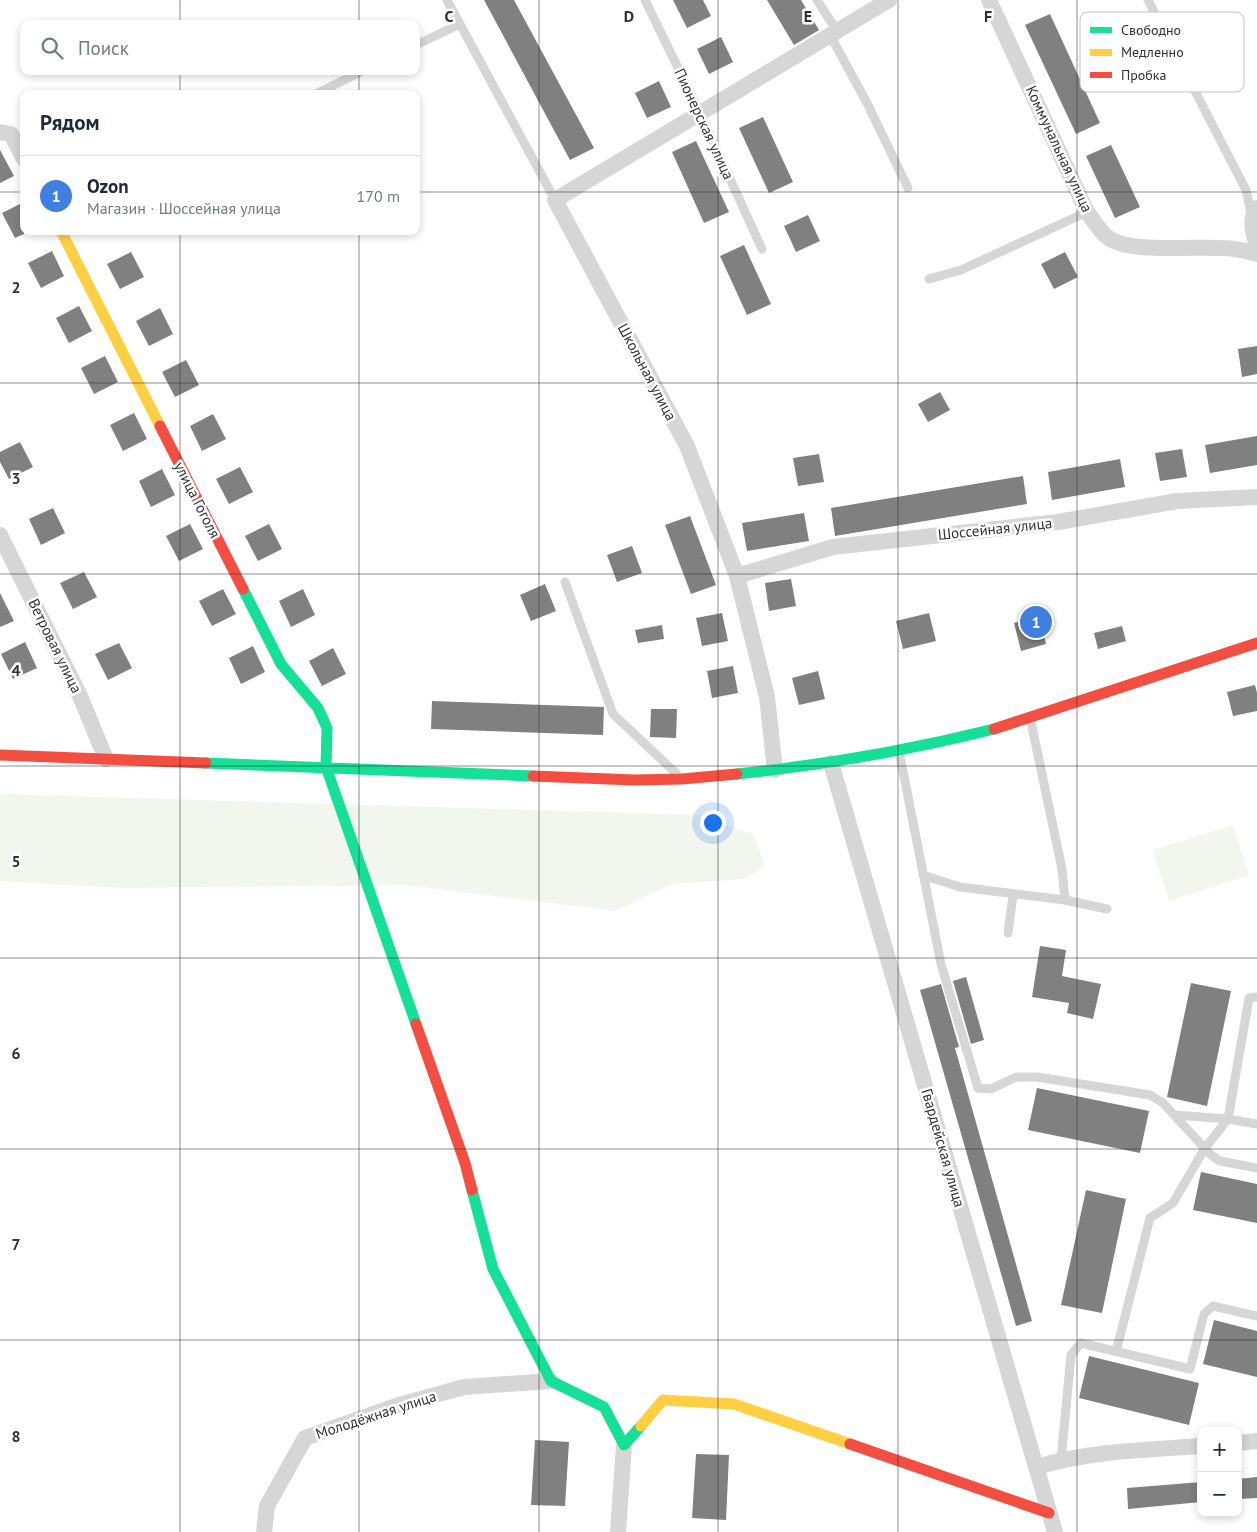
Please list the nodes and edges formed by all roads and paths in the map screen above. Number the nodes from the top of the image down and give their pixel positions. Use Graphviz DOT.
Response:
graph roads {
  1 [pos="447,0"];
  2 [pos="645,0"];
  3 [pos="817,0"];
  4 [pos="889,0"];
  5 [pos="989,0"];
  6 [pos="1148,0"];
  7 [pos="1154,12"];
  8 [pos="460,24"];
  9 [pos="833,33"];
  10 [pos="420,43"];
  11 [pos="354,75"];
  12 [pos="324,90"];
  13 [pos="1195,92"];
  14 [pos="700,113"];
  15 [pos="6,133"];
  16 [pos="20,153"];
  17 [pos="908,188"];
  18 [pos="554,200"];
  19 [pos="1087,212"];
  20 [pos="1255,214"];
  21 [pos="63,235"];
  22 [pos="1257,245"];
  23 [pos="762,249"];
  24 [pos="1257,254"];
  25 [pos="929,279"];
  26 [pos="1257,497"];
  27 [pos="0,535"];
  28 [pos="736,576"];
  29 [pos="565,582"];
  30 [pos="1257,643"];
  31 [pos="1030,717"];
  32 [pos="899,750"];
  33 [pos="0,755"];
  34 [pos="106,759"];
  35 [pos="831,764"];
  36 [pos="326,766"];
  37 [pos="775,770"];
  38 [pos="682,779"];
  39 [pos="923,875"];
  40 [pos="1013,895"];
  41 [pos="1066,900"];
  42 [pos="1107,909"];
  43 [pos="1008,933"];
  44 [pos="1257,997"];
  45 [pos="1174,1114"];
  46 [pos="1228,1119"];
  47 [pos="1257,1124"];
  48 [pos="1205,1148"];
  49 [pos="1257,1168"];
  50 [pos="1257,1316"];
  51 [pos="1116,1352"];
  52 [pos="551,1381"];
  53 [pos="1257,1441"];
  54 [pos="1242,1443"];
  55 [pos="624,1445"];
  56 [pos="1197,1446"];
  57 [pos="1060,1460"];
  58 [pos="1037,1467"];
  59 [pos="1050,1513"];
  60 [pos="264,1532"];
  61 [pos="618,1532"];
  62 [pos="1055,1532"];
  1 -- 8 [label="lane, Школьная улица"];
  2 -- 14 [label="lane, Пионерская улица"];
  3 -- 9 [label="lane"];
  4 -- 9 [label="street"];
  5 -- 19 [label="street, Коммунальная улица"];
  6 -- 7 [label="lane"];
  8 -- 10 [label="lane"];
  8 -- 18 [label="lane, Школьная улица"];
  9 -- 14 [label="street"];
  9 -- 17 [label="lane"];
  11 -- 12 [label="lane"];
  13 -- 20 [label="lane"];
  14 -- 18 [label="street"];
  14 -- 23 [label="lane, Пионерская улица"];
  15 -- 16 [label="street"];
  18 -- 28 [label="street, Школьная улица"];
  19 -- 24 [label="street, Коммунальная улица"];
  19 -- 25 [label="lane"];
  20 -- 22 [label="street"];
  21 -- 36 [label="street, улица Гоголя"];
  26 -- 28 [label="street, Шоссейная улица"];
  27 -- 34 [label="street, Ветровая улица"];
  28 -- 37 [label="street, Школьная улица"];
  29 -- 38 [label="lane"];
  30 -- 31 [label="street"];
  31 -- 32 [label="street"];
  31 -- 41 [label="lane"];
  32 -- 35 [label="street"];
  32 -- 39 [label="lane"];
  33 -- 34 [label="street"];
  34 -- 36 [label="street"];
  35 -- 37 [label="street"];
  35 -- 58 [label="street, Гвардейская улица"];
  36 -- 38 [label="street"];
  36 -- 52 [label="street, улица Гоголя"];
  37 -- 38 [label="street"];
  39 -- 40 [label="lane"];
  39 -- 45 [label="lane"];
  40 -- 41 [label="lane"];
  40 -- 43 [label="lane"];
  41 -- 42 [label="lane"];
  44 -- 46 [label="lane"];
  45 -- 46 [label="lane"];
  45 -- 48 [label="lane"];
  46 -- 47 [label="lane"];
  46 -- 48 [label="lane"];
  48 -- 49 [label="lane"];
  48 -- 51 [label="lane"];
  50 -- 51 [label="lane"];
  51 -- 57 [label="lane"];
  52 -- 55 [label="street"];
  52 -- 60 [label="street, Молодёжная улица"];
  53 -- 54 [label="street"];
  55 -- 59 [label="street"];
  55 -- 61 [label="street"];
  56 -- 57 [label="street"];
  57 -- 58 [label="street"];
  58 -- 59 [label="street, Гвардейская улица"];
  59 -- 62 [label="street, Гвардейская улица"];
}
